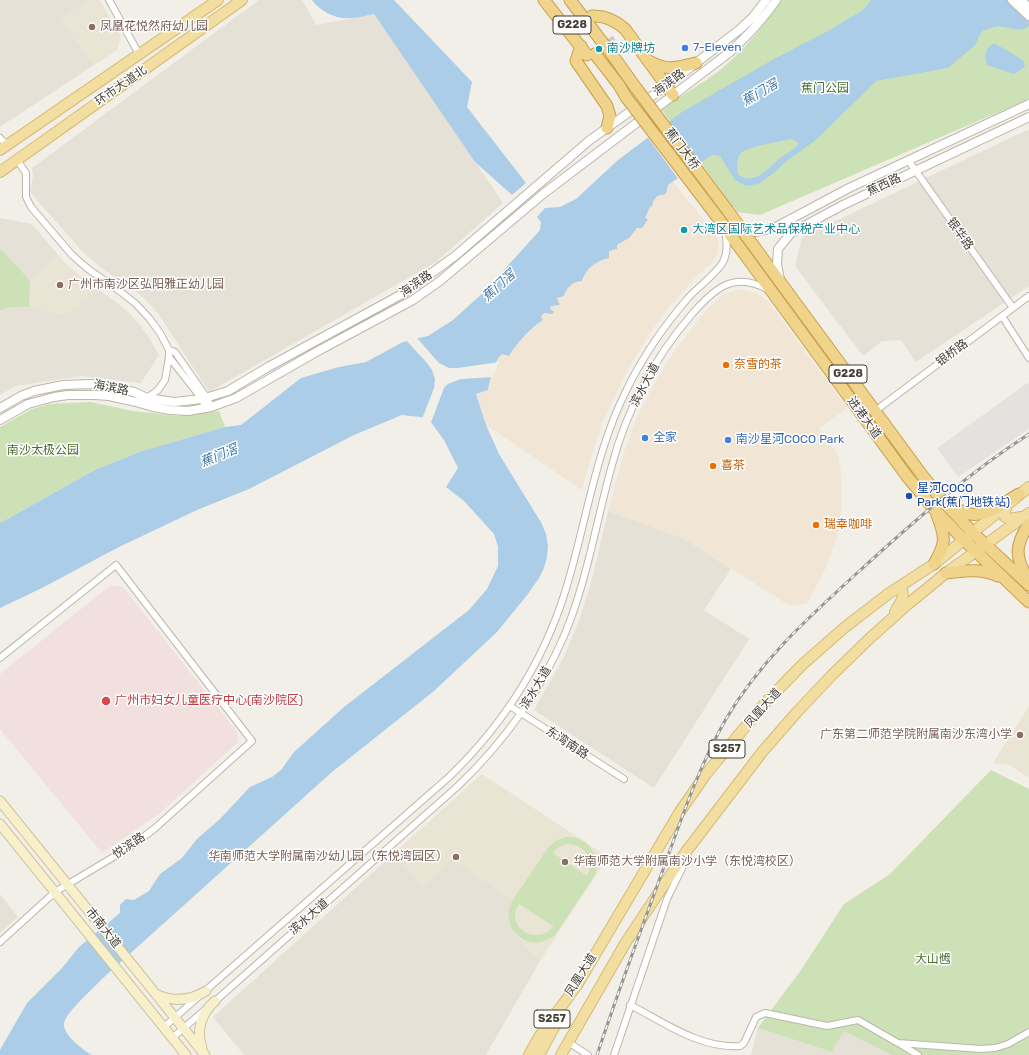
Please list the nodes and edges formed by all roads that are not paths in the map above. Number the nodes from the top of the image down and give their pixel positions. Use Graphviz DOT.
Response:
graph roads {
  1 [pos="109,0"];
  2 [pos="218,0"];
  3 [pos="242,0"];
  4 [pos="544,0"];
  5 [pos="551,0"];
  6 [pos="570,0"];
  7 [pos="577,0"];
  8 [pos="766,0"];
  9 [pos="776,0"];
  10 [pos="1012,0"];
  11 [pos="1021,0"];
  12 [pos="1029,8"];
  13 [pos="592,16"];
  14 [pos="1029,16"];
  15 [pos="607,43"];
  16 [pos="589,53"];
  17 [pos="139,54"];
  18 [pos="648,60"];
  19 [pos="696,63"];
  20 [pos="666,86"];
  21 [pos="673,95"];
  22 [pos="1029,104"];
  23 [pos="1029,116"];
  24 [pos="607,128"];
  25 [pos="2,144"];
  26 [pos="17,160"];
  27 [pos="908,160"];
  28 [pos="915,170"];
  29 [pos="0,172"];
  30 [pos="728,211"];
  31 [pos="718,218"];
  32 [pos="785,222"];
  33 [pos="740,227"];
  34 [pos="725,228"];
  35 [pos="791,233"];
  36 [pos="781,283"];
  37 [pos="774,294"];
  38 [pos="1029,296"];
  39 [pos="1013,308"];
  40 [pos="1002,316"];
  41 [pos="169,353"];
  42 [pos="1029,358"];
  43 [pos="147,398"];
  44 [pos="205,399"];
  45 [pos="0,408"];
  46 [pos="208,408"];
  47 [pos="875,411"];
  48 [pos="0,420"];
  49 [pos="1029,487"];
  50 [pos="1019,494"];
  51 [pos="943,501"];
  52 [pos="1008,503"];
  53 [pos="934,509"];
  54 [pos="1027,518"];
  55 [pos="968,537"];
  56 [pos="984,545"];
  57 [pos="975,552"];
  58 [pos="934,564"];
  59 [pos="946,573"];
  60 [pos="1003,579"];
  61 [pos="1025,579"];
  62 [pos="1029,585"];
  63 [pos="900,587"];
  64 [pos="1012,587"];
  65 [pos="1029,602"];
  66 [pos="889,621"];
  67 [pos="0,658"];
  68 [pos="510,706"];
  69 [pos="521,714"];
  70 [pos="624,779"];
  71 [pos="0,801"];
  72 [pos="0,824"];
  73 [pos="701,832"];
  74 [pos="68,885"];
  75 [pos="55,892"];
  76 [pos="0,942"];
  77 [pos="577,984"];
  78 [pos="206,991"];
  79 [pos="157,995"];
  80 [pos="215,1001"];
  81 [pos="630,1005"];
  82 [pos="175,1018"];
  83 [pos="164,1028"];
  84 [pos="184,1028"];
  85 [pos="1029,1032"];
  86 [pos="172,1038"];
  87 [pos="568,1042"];
  88 [pos="898,1043"];
  89 [pos="186,1055"];
  90 [pos="205,1055"];
  91 [pos="529,1055"];
  92 [pos="539,1055"];
  93 [pos="561,1055"];
  94 [pos="588,1055"];
  95 [pos="614,1055"];
  96 [pos="918,1055"];
  1 -- 17 [label="street"];
  2 -- 17 [label="main road, 环市大道北"];
  3 -- 26 [label="main road, 环市大道北"];
  4 -- 16 [label="highway"];
  5 -- 16 [label="highway, G228"];
  6 -- 15 [label="highway, G228"];
  7 -- 13 [label="highway"];
  8 -- 19 [label="street, 海滨路"];
  9 -- 21 [label="street, 海滨路"];
  10 -- 14 [label="street"];
  11 -- 12 [label="street"];
  13 -- 15 [label="highway"];
  13 -- 18 [label="highway"];
  15 -- 30 [label="highway, 蕉门大桥 / G228, bridge"];
  16 -- 24 [label="highway"];
  16 -- 31 [label="highway, 蕉门大桥 / G228, bridge"];
  17 -- 25 [label="main road, 环市大道北"];
  18 -- 19 [label="highway"];
  18 -- 20 [label="highway"];
  19 -- 20 [label="street, 海滨路"];
  20 -- 21 [label="highway"];
  20 -- 24 [label="street, 海滨路"];
  21 -- 46 [label="street, 海滨路"];
  22 -- 27 [label="street, 蕉西路"];
  23 -- 28 [label="street, 蕉西路"];
  24 -- 44 [label="street, 海滨路"];
  26 -- 29 [label="main road, 环市大道北"];
  26 -- 41 [label="street"];
  27 -- 28 [label="street, 银华路"];
  27 -- 32 [label="street, 蕉西路"];
  28 -- 35 [label="street, 蕉西路"];
  28 -- 39 [label="street, 银华路"];
  30 -- 33 [label="highway, 进港大道 / G228"];
  31 -- 34 [label="highway, 进港大道 / G228"];
  32 -- 33 [label="street, 蕉西路"];
  32 -- 35 [label="street"];
  33 -- 36 [label="highway, 进港大道 / G228"];
  34 -- 37 [label="highway, 进港大道 / G228"];
  34 -- 68 [label="street, 滨水大道"];
  35 -- 36 [label="street, 蕉西路"];
  36 -- 47 [label="highway, 进港大道 / G228"];
  37 -- 53 [label="highway, 进港大道 / G228"];
  37 -- 69 [label="street, 滨水大道"];
  38 -- 39 [label="street, 银桥路"];
  39 -- 40 [label="street, 银桥路"];
  40 -- 42 [label="street"];
  40 -- 47 [label="street, 银桥路"];
  41 -- 43 [label="street"];
  41 -- 44 [label="street"];
  43 -- 44 [label="street, 海滨路"];
  43 -- 45 [label="street, 海滨路"];
  44 -- 46 [label="street"];
  46 -- 48 [label="street, 海滨路"];
  47 -- 51 [label="highway, 进港大道 / G228"];
  49 -- 50 [label="main road, 凤凰大道"];
  50 -- 51 [label="highway"];
  50 -- 52 [label="main road, 凤凰大道"];
  51 -- 55 [label="highway, 进港大道 / G228"];
  52 -- 54 [label="main road"];
  52 -- 55 [label="main road, 凤凰大道"];
  53 -- 55 [label="highway, 进港大道 / G228"];
  53 -- 58 [label="highway"];
  54 -- 56 [label="main road, 凤凰大道"];
  54 -- 61 [label="highway"];
  55 -- 56 [label="highway, 进港大道 / G228"];
  55 -- 57 [label="highway, 进港大道 / G228"];
  55 -- 58 [label="main road, 凤凰大道 / S257"];
  56 -- 57 [label="main road, 凤凰大道 / S257"];
  56 -- 61 [label="highway, 进港大道 / G228"];
  57 -- 59 [label="main road, 凤凰大道 / S257"];
  57 -- 60 [label="highway, 进港大道 / G228"];
  58 -- 63 [label="main road, 凤凰大道 / S257"];
  59 -- 60 [label="highway"];
  59 -- 66 [label="main road, 凤凰大道 / S257"];
  60 -- 64 [label="highway, 进港大道 / G228"];
  61 -- 62 [label="highway, 进港大道 / G228"];
  61 -- 64 [label="highway"];
  63 -- 66 [label="main road"];
  63 -- 77 [label="main road, 凤凰大道 / S257"];
  64 -- 65 [label="highway, 进港大道 / G228"];
  66 -- 73 [label="main road, 凤凰大道 / S257"];
  67 -- 74 [label="street, 悦滨路"];
  68 -- 69 [label="street, 东湾南路"];
  68 -- 78 [label="street, 滨水大道"];
  69 -- 70 [label="street, 东湾南路"];
  69 -- 80 [label="street, 滨水大道"];
  71 -- 74 [label="main road, 市南大道"];
  72 -- 75 [label="main road, 市南大道"];
  73 -- 81 [label="street, 凤凰大道"];
  73 -- 87 [label="main road, 凤凰大道 / S257"];
  74 -- 75 [label="street, 悦滨路"];
  74 -- 79 [label="main road, 市南大道"];
  75 -- 76 [label="street, 悦滨路"];
  75 -- 83 [label="main road, 市南大道"];
  77 -- 91 [label="main road, 凤凰大道 / S257"];
  77 -- 92 [label="main road, S257"];
  78 -- 79 [label="main road"];
  78 -- 82 [label="street, 滨水大道"];
  79 -- 82 [label="main road, 市南大道"];
  80 -- 84 [label="street, 滨水大道"];
  80 -- 90 [label="main road"];
  81 -- 88 [label="street"];
  81 -- 95 [label="street, 凤凰大道"];
  82 -- 83 [label="street, 滨水大道"];
  82 -- 84 [label="main road, 市南大道"];
  83 -- 86 [label="main road, 市南大道"];
  84 -- 86 [label="street, 滨水大道"];
  84 -- 90 [label="main road, 市南大道"];
  85 -- 88 [label="street"];
  86 -- 89 [label="main road, 市南大道"];
  87 -- 93 [label="main road, 凤凰大道 / S257"];
  87 -- 94 [label="street"];
  88 -- 96 [label="street"];
}
